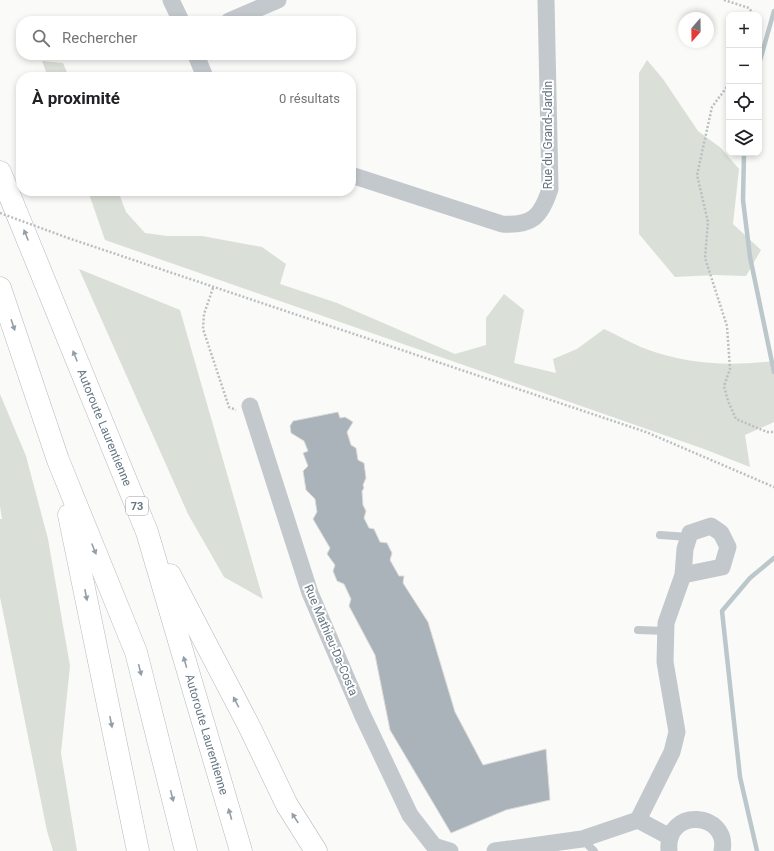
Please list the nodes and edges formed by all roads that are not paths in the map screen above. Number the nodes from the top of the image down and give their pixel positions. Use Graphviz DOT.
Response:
graph roads {
  1 [pos="171,0"];
  2 [pos="278,0"];
  3 [pos="546,0"];
  4 [pos="179,16"];
  5 [pos="241,16"];
  6 [pos="198,60"];
  7 [pos="203,72"];
  8 [pos="0,172"];
  9 [pos="356,177"];
  10 [pos="0,288"];
  11 [pos="250,406"];
  12 [pos="58,460"];
  13 [pos="148,532"];
  14 [pos="660,535"];
  15 [pos="689,537"];
  16 [pos="683,574"];
  17 [pos="638,630"];
  18 [pos="666,631"];
  19 [pos="638,820"];
  20 [pos="582,839"];
  21 [pos="669,844"];
  22 [pos="138,851"];
  23 [pos="186,851"];
  24 [pos="240,851"];
  25 [pos="316,851"];
  26 [pos="450,851"];
  27 [pos="495,851"];
  28 [pos="594,851"];
  29 [pos="722,851"];
  1 -- 4 [label="street"];
  2 -- 5 [label="street"];
  3 -- 9 [label="street, Rue du Grand-Jardin"];
  6 -- 7 [label="street"];
  13 -- 8 [label="highway, Autoroute Laurentienne / 73, one-way"];
  10 -- 12 [label="highway, one-way"];
  11 -- 26 [label="street, Rue Mathieu-Da-Costa"];
  12 -- 22 [label="highway, one-way"];
  12 -- 23 [label="highway, one-way"];
  24 -- 13 [label="highway, Autoroute Laurentienne / 73, one-way"];
  25 -- 13 [label="highway, one-way"];
  14 -- 15 [label="lane"];
  15 -- 16 [label="street"];
  15 -- 16 [label="street"];
  16 -- 18 [label="street"];
  17 -- 18 [label="lane"];
  18 -- 19 [label="street"];
  19 -- 20 [label="street"];
  19 -- 21 [label="street"];
  20 -- 27 [label="street"];
  20 -- 28 [label="lane"];
  21 -- 29 [label="street"];
}
